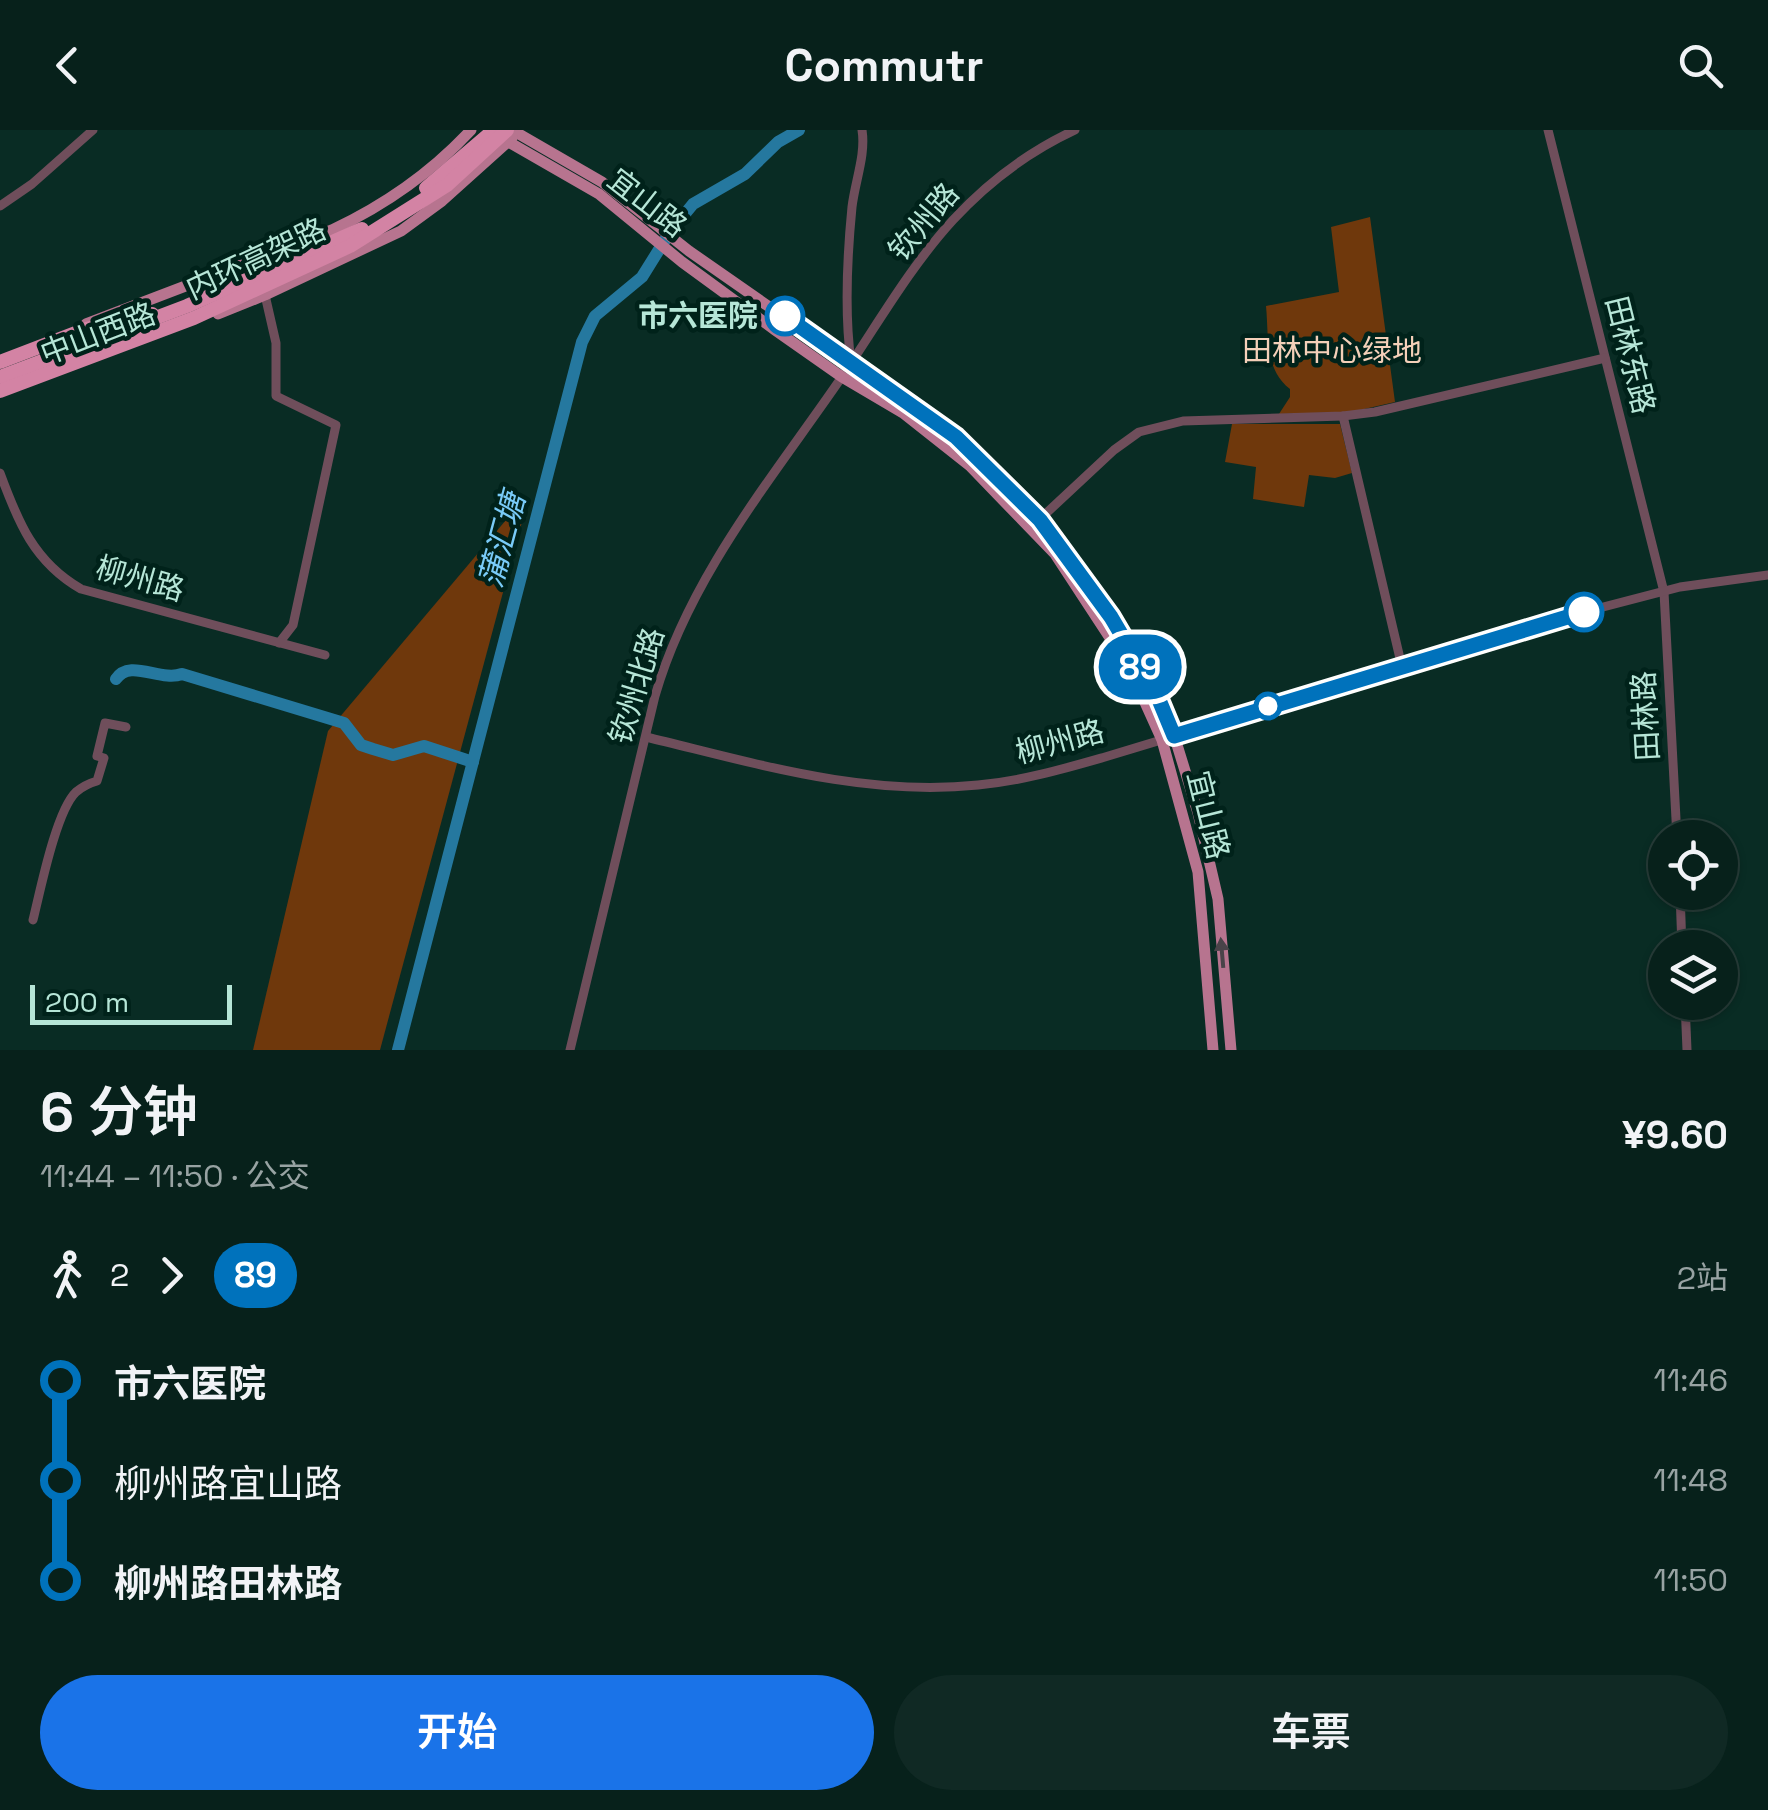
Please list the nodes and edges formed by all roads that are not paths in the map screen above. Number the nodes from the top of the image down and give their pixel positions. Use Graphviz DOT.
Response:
graph roads {
  1 [pos="93,130"];
  2 [pos="472,130"];
  3 [pos="491,130"];
  4 [pos="862,130"];
  5 [pos="1075,130"];
  6 [pos="1548,130"];
  7 [pos="512,133"];
  8 [pos="0,206"];
  9 [pos="685,256"];
  10 [pos="265,295"];
  11 [pos="193,311"];
  12 [pos="1604,358"];
  13 [pos="0,359"];
  14 [pos="852,362"];
  15 [pos="842,376"];
  16 [pos="0,378"];
  17 [pos="0,396"];
  18 [pos="1342,416"];
  19 [pos="0,473"];
  20 [pos="1040,520"];
  21 [pos="1768,574"];
  22 [pos="1664,592"];
  23 [pos="279,643"];
  24 [pos="325,655"];
  25 [pos="1402,667"];
  26 [pos="126,727"];
  27 [pos="646,737"];
  28 [pos="1168,738"];
  29 [pos="1676,820"];
  30 [pos="32,920"];
  31 [pos="1686,1020"];
  32 [pos="570,1050"];
  33 [pos="1213,1050"];
  34 [pos="1230,1050"];
  35 [pos="1688,1050"];
  1 -- 8 [label="street"];
  2 -- 13 [label="main road, 中山西路"];
  3 -- 7 [label="main road, 宜山路"];
  3 -- 11 [label="highway, 内环高架路, bridge"];
  4 -- 14 [label="street"];
  5 -- 14 [label="street, 钦州路"];
  6 -- 12 [label="street, 田林东路"];
  7 -- 9 [label="main road, 宜山路"];
  7 -- 10 [label="main road, 中山西路"];
  7 -- 11 [label="highway, 内环高架路, bridge"];
  9 -- 14 [label="main road, 宜山路"];
  9 -- 15 [label="main road, 宜山路"];
  10 -- 17 [label="main road, 中山西路"];
  10 -- 23 [label="street"];
  11 -- 13 [label="highway, bridge"];
  11 -- 16 [label="highway, 内环高架路, bridge"];
  11 -- 17 [label="highway, 内环高架路, bridge"];
  12 -- 18 [label="street"];
  12 -- 22 [label="street, 田林东路"];
  14 -- 15 [label="street, 钦州路"];
  14 -- 20 [label="main road, 宜山路"];
  15 -- 27 [label="street, 钦州北路"];
  15 -- 28 [label="main road, 宜山路"];
  18 -- 20 [label="street"];
  18 -- 25 [label="street"];
  19 -- 23 [label="street, 柳州路"];
  20 -- 28 [label="main road, 宜山路"];
  21 -- 22 [label="street, 柳州路"];
  22 -- 25 [label="street, 柳州路"];
  22 -- 29 [label="street, 田林路"];
  23 -- 24 [label="street, 柳州路"];
  25 -- 28 [label="street, 柳州路"];
  26 -- 30 [label="street"];
  27 -- 28 [label="street, 柳州路"];
  27 -- 32 [label="street, 钦州北路"];
  28 -- 33 [label="main road, 宜山路"];
  34 -- 28 [label="main road, 宜山路, one-way"];
  31 -- 35 [label="street"];
}
